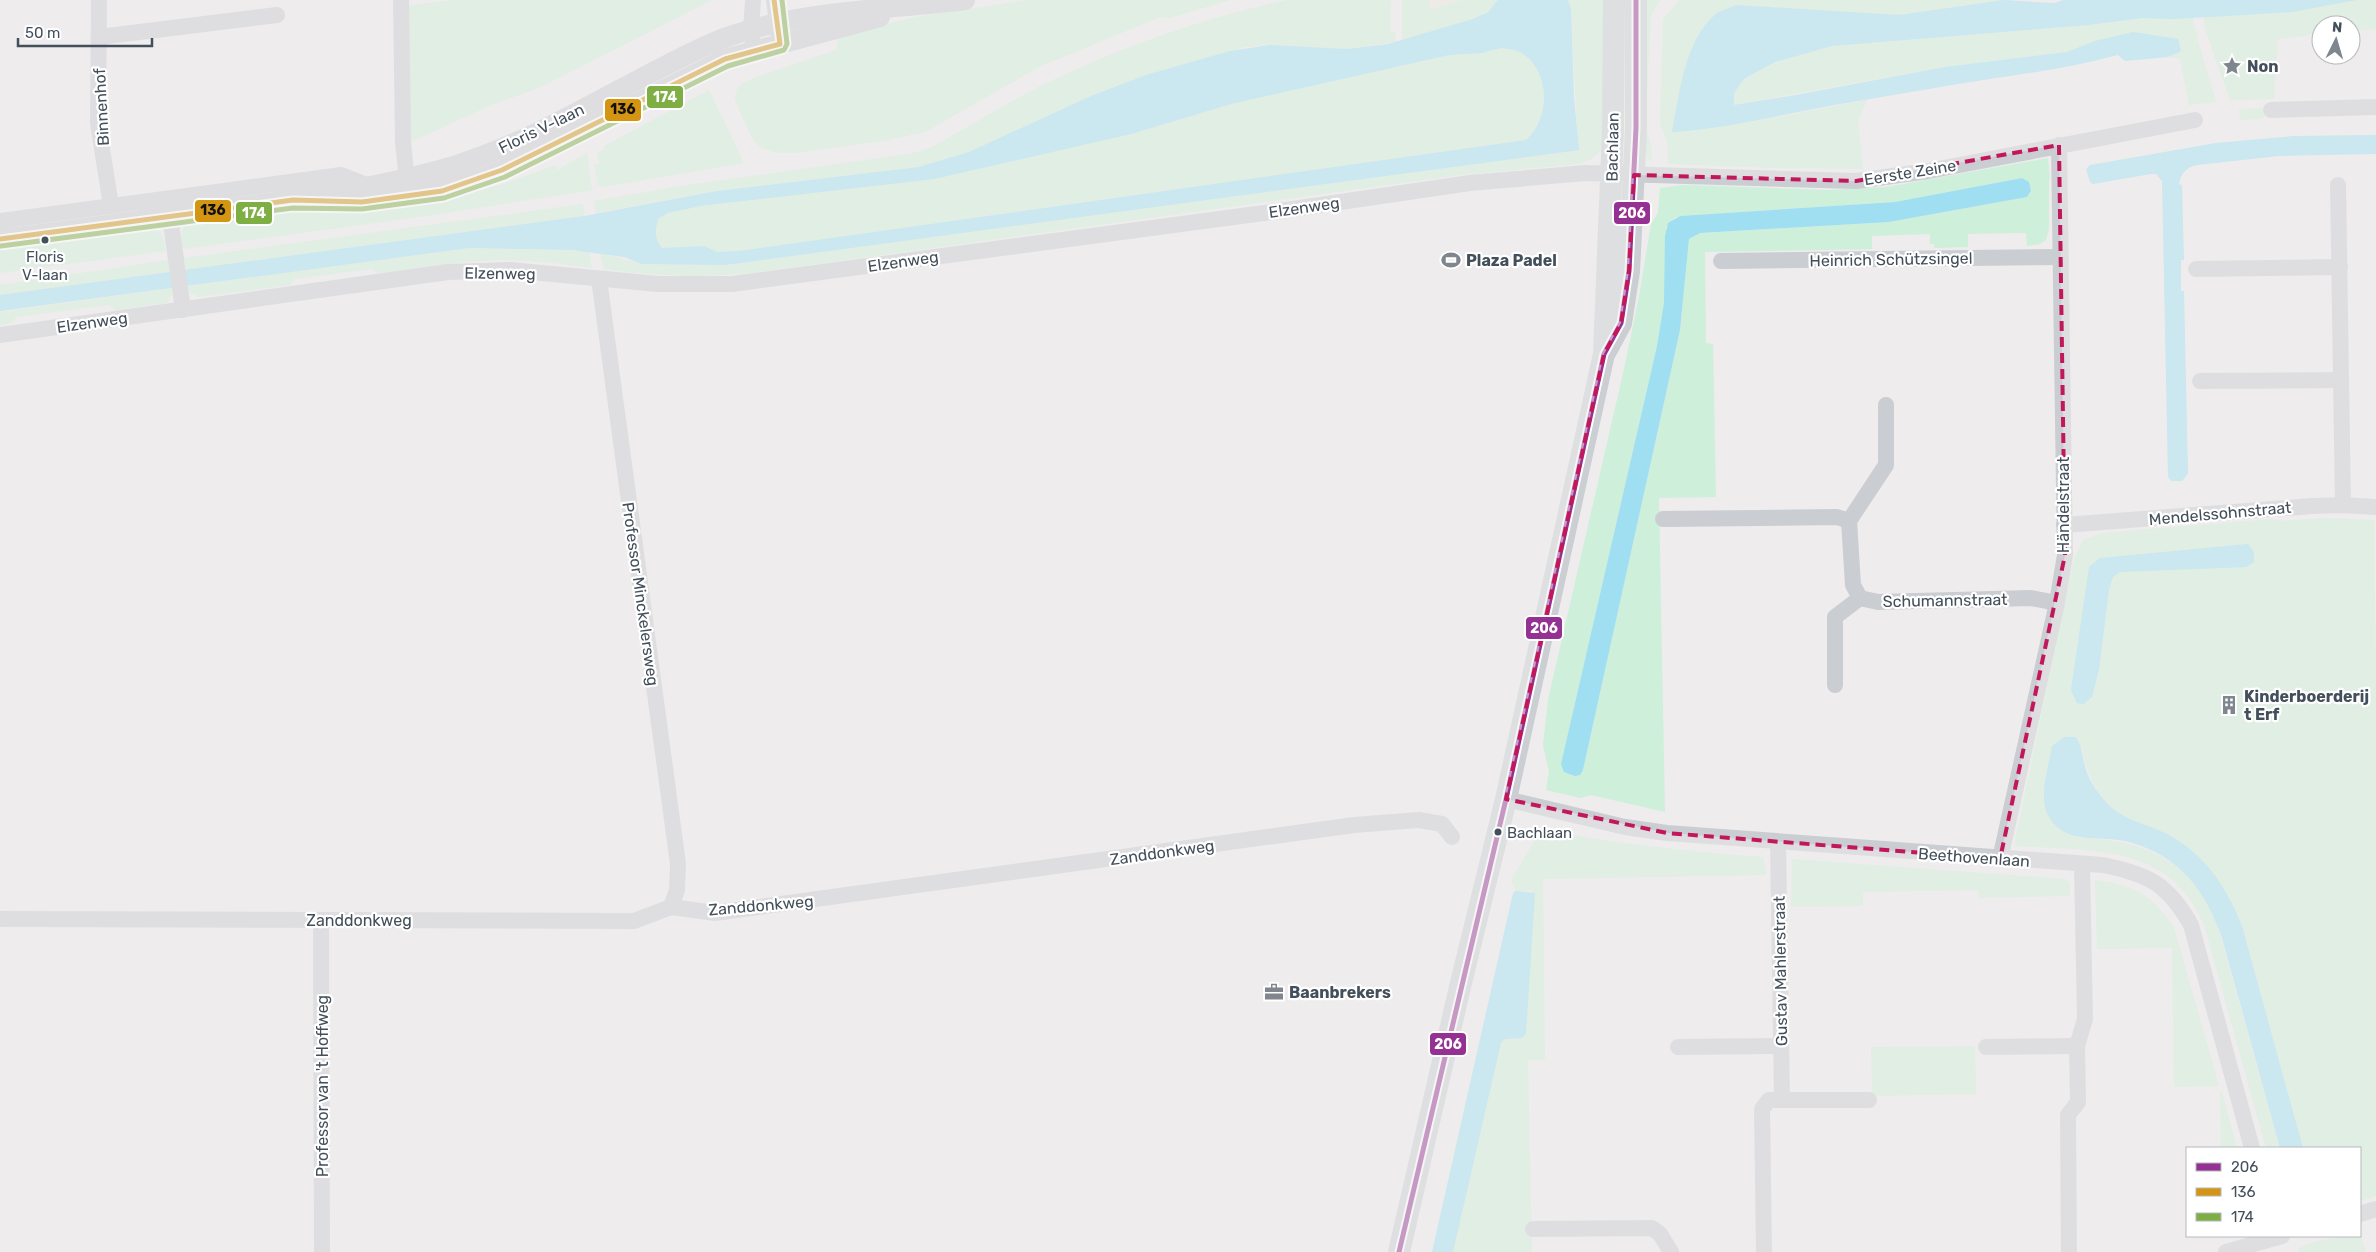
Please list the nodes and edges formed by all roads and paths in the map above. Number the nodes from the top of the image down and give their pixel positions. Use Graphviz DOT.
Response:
graph roads {
  1 [pos="99,0"];
  2 [pos="401,0"];
  3 [pos="754,0"];
  4 [pos="774,0"];
  5 [pos="965,0"];
  6 [pos="1614,0"];
  7 [pos="1636,0"];
  8 [pos="850,12"];
  9 [pos="277,15"];
  10 [pos="777,23"];
  11 [pos="751,30"];
  12 [pos="99,37"];
  13 [pos="780,44"];
  14 [pos="754,51"];
  15 [pos="2376,106"];
  16 [pos="2271,110"];
  17 [pos="2195,120"];
  18 [pos="2059,146"];
  19 [pos="1623,174"];
  20 [pos="2338,185"];
  21 [pos="369,186"];
  22 [pos="408,187"];
  23 [pos="293,200"];
  24 [pos="111,206"];
  25 [pos="170,216"];
  26 [pos="0,221"];
  27 [pos="0,239"];
  28 [pos="2061,257"];
  29 [pos="1720,261"];
  30 [pos="2340,267"];
  31 [pos="2196,268"];
  32 [pos="599,279"];
  33 [pos="183,310"];
  34 [pos="0,335"];
  35 [pos="2341,380"];
  36 [pos="2200,381"];
  37 [pos="1886,405"];
  38 [pos="2343,504"];
  39 [pos="2376,507"];
  40 [pos="1663,519"];
  41 [pos="1849,521"];
  42 [pos="2064,525"];
  43 [pos="1860,598"];
  44 [pos="2057,603"];
  45 [pos="1835,685"];
  46 [pos="1506,799"];
  47 [pos="1452,837"];
  48 [pos="1778,842"];
  49 [pos="2000,858"];
  50 [pos="2082,864"];
  51 [pos="671,907"];
  52 [pos="0,919"];
  53 [pos="321,920"];
  54 [pos="1781,1046"];
  55 [pos="2077,1046"];
  56 [pos="1678,1047"];
  57 [pos="1986,1047"];
  58 [pos="1776,1100"];
  59 [pos="1869,1100"];
  60 [pos="2252,1147"];
  61 [pos="2376,1209"];
  62 [pos="2361,1214"];
  63 [pos="1534,1229"];
  64 [pos="2279,1240"];
  65 [pos="322,1252"];
  66 [pos="1399,1252"];
  67 [pos="1671,1252"];
  68 [pos="1764,1252"];
  69 [pos="2069,1252"];
  70 [pos="2226,1252"];
  1 -- 12 [label="street, Binnenhof"];
  2 -- 22 [label="street"];
  3 -- 11 [label="street"];
  4 -- 10 [label="street"];
  5 -- 8 [label="street, Floris V-laan"];
  6 -- 19 [label="main road, Bachlaan"];
  7 -- 19 [label="main road, Bachlaan"];
  8 -- 10 [label="street, Floris V-laan"];
  8 -- 13 [label="street, Floris V-laan"];
  9 -- 12 [label="street"];
  10 -- 11 [label="street, Floris V-laan"];
  10 -- 13 [label="street"];
  11 -- 14 [label="street"];
  11 -- 22 [label="street, Floris V-laan"];
  12 -- 24 [label="street, Binnenhof"];
  13 -- 14 [label="street, Floris V-laan"];
  14 -- 22 [label="street, Floris V-laan"];
  15 -- 16 [label="street"];
  17 -- 18 [label="street, Eerste Zeine"];
  18 -- 19 [label="street, Eerste Zeine"];
  18 -- 28 [label="street, Händelstraat"];
  19 -- 32 [label="street, Elzenweg"];
  19 -- 46 [label="main road, Bachlaan"];
  20 -- 30 [label="street"];
  21 -- 22 [label="street, Floris V-laan"];
  21 -- 23 [label="street, Floris V-laan"];
  21 -- 24 [label="street"];
  22 -- 23 [label="street, Floris V-laan"];
  23 -- 25 [label="street, Floris V-laan"];
  24 -- 26 [label="street"];
  25 -- 27 [label="street, Floris V-laan"];
  25 -- 33 [label="street"];
  28 -- 29 [label="street, Heinrich Schützsingel"];
  28 -- 42 [label="street, Händelstraat"];
  30 -- 31 [label="street"];
  30 -- 35 [label="street"];
  32 -- 33 [label="street, Elzenweg"];
  32 -- 51 [label="street, Professor Minckelersweg"];
  33 -- 34 [label="street, Elzenweg"];
  35 -- 36 [label="street"];
  35 -- 38 [label="street"];
  37 -- 41 [label="street"];
  38 -- 39 [label="street, Mendelssohnstraat"];
  38 -- 42 [label="street, Mendelssohnstraat"];
  40 -- 41 [label="street"];
  41 -- 43 [label="street, Schumannstraat"];
  42 -- 44 [label="street, Händelstraat"];
  43 -- 44 [label="street, Schumannstraat"];
  43 -- 45 [label="street"];
  44 -- 49 [label="street, Händelstraat"];
  46 -- 48 [label="street, Beethovenlaan"];
  46 -- 66 [label="main road, Bachlaan"];
  47 -- 51 [label="street, Zanddonkweg"];
  48 -- 49 [label="street, Beethovenlaan"];
  48 -- 54 [label="street, Gustav Mahlerstraat"];
  49 -- 50 [label="street, Beethovenlaan"];
  50 -- 55 [label="street"];
  50 -- 60 [label="street, Beethovenlaan"];
  51 -- 53 [label="street, Zanddonkweg"];
  52 -- 53 [label="street, Zanddonkweg"];
  53 -- 65 [label="street, Professor van 't Hoffweg"];
  54 -- 56 [label="street"];
  54 -- 58 [label="street, Gustav Mahlerstraat"];
  55 -- 57 [label="street"];
  55 -- 69 [label="street"];
  58 -- 59 [label="street"];
  58 -- 68 [label="street, Gustav Mahlerstraat"];
  61 -- 62 [label="street"];
  63 -- 67 [label="street"];
  64 -- 70 [label="street"];
}
